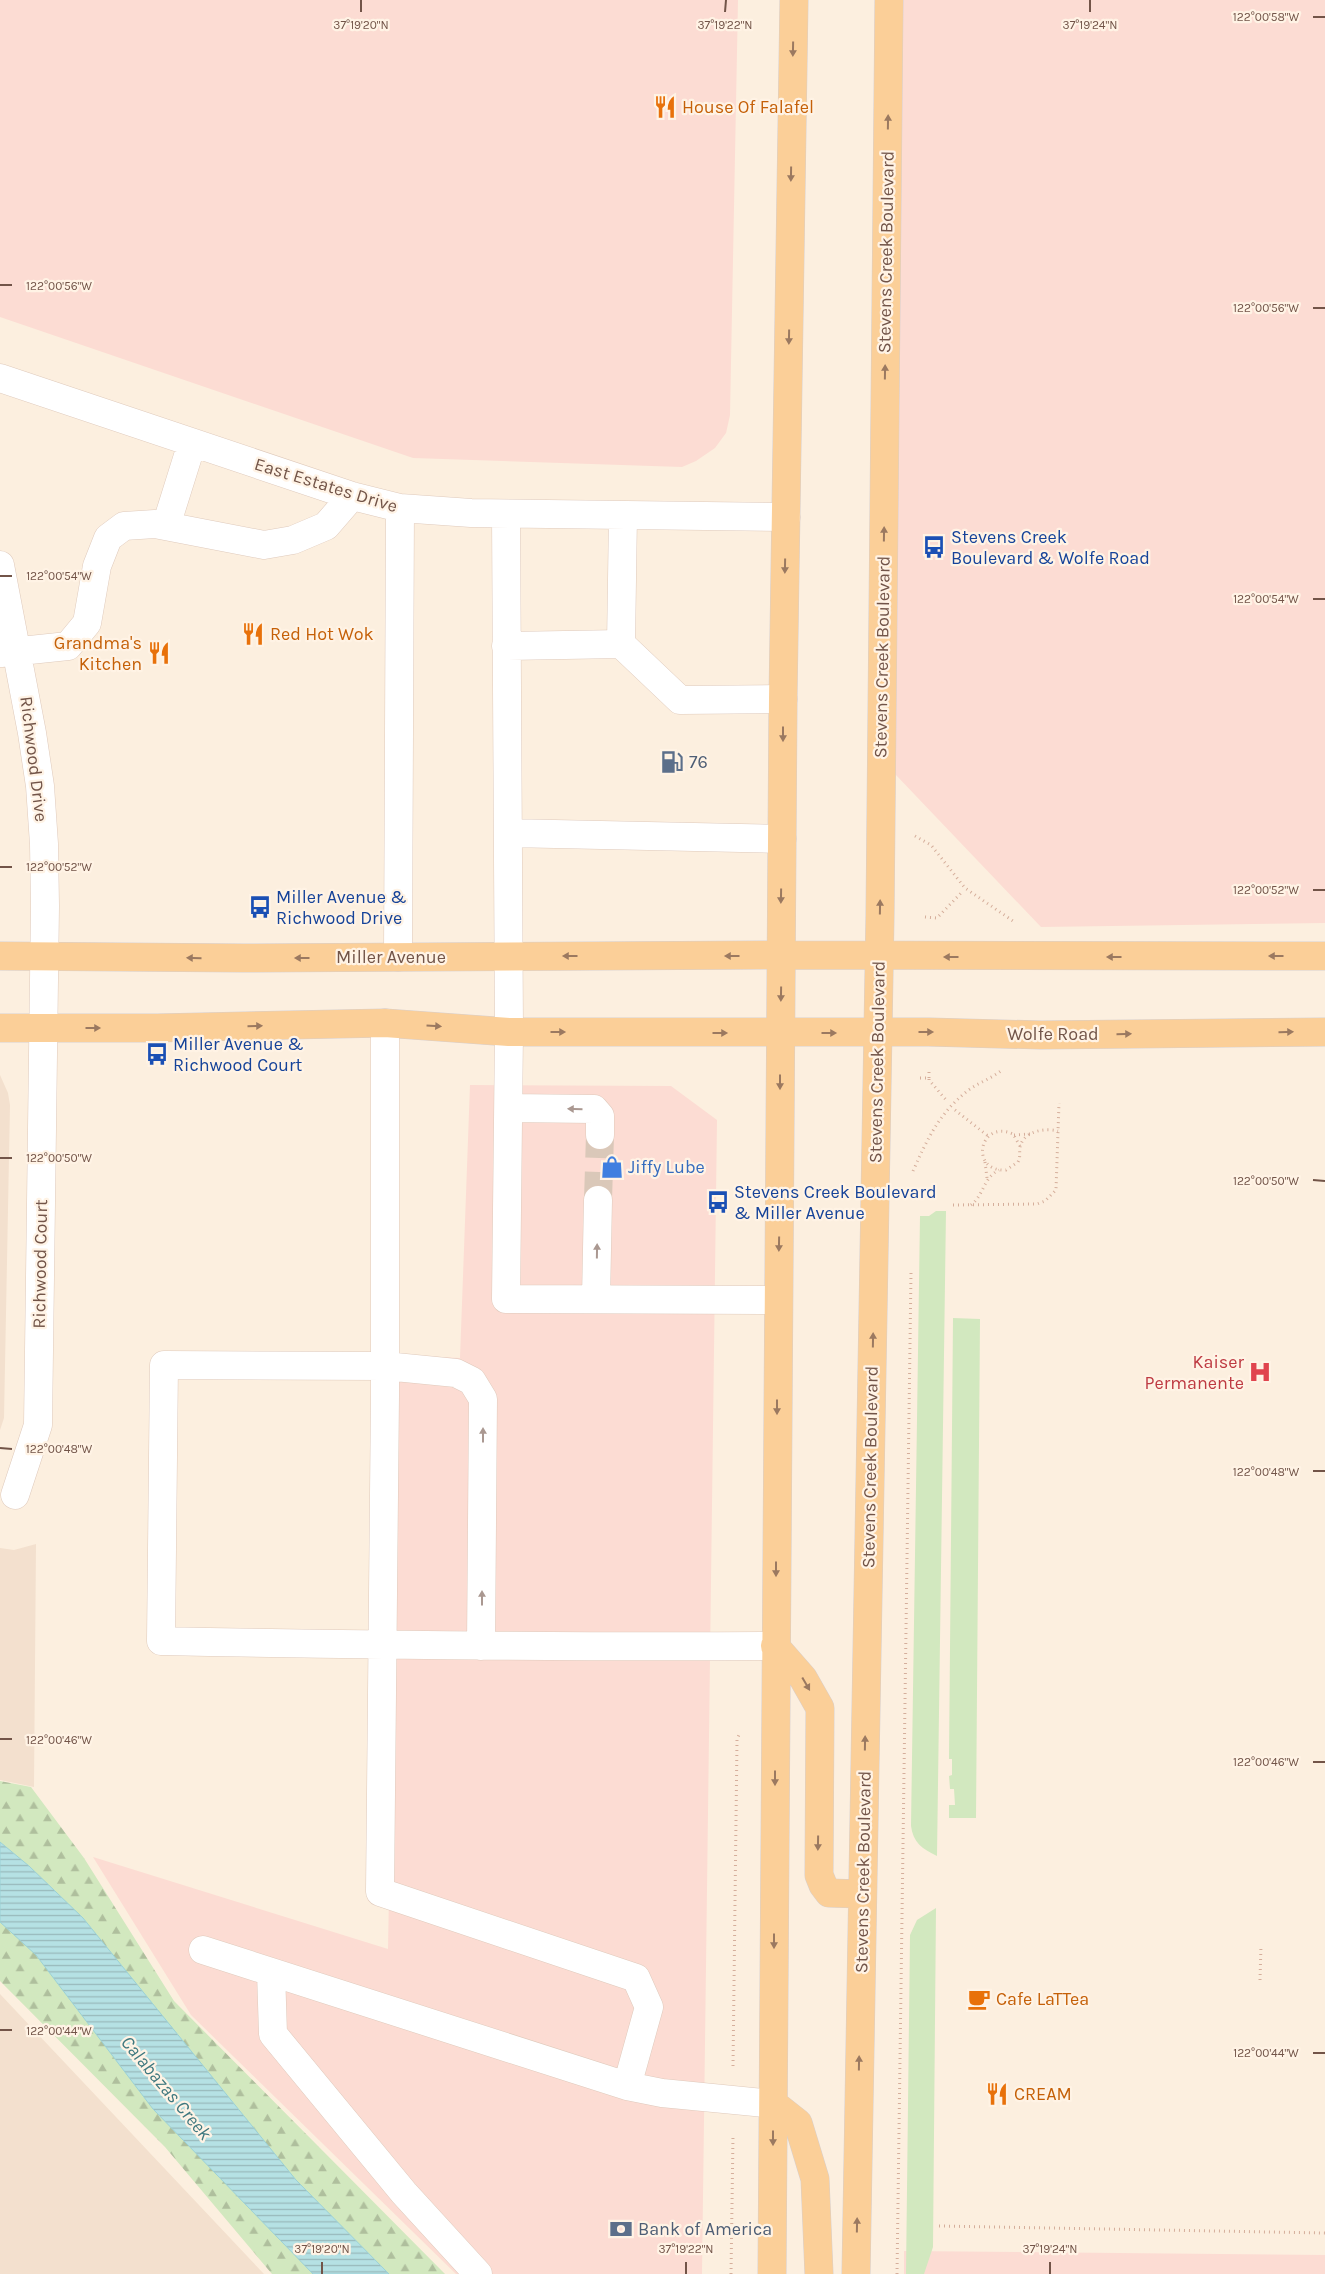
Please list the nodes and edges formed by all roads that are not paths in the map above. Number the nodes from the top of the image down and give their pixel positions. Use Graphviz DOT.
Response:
graph roads {
  1 [pos="794,0"];
  2 [pos="889,0"];
  3 [pos="0,378"];
  4 [pos="192,443"];
  5 [pos="352,496"];
  6 [pos="400,508"];
  7 [pos="506,514"];
  8 [pos="623,515"];
  9 [pos="786,517"];
  10 [pos="166,526"];
  11 [pos="0,565"];
  12 [pos="622,644"];
  13 [pos="506,646"];
  14 [pos="9,653"];
  15 [pos="783,700"];
  16 [pos="508,833"];
  17 [pos="782,839"];
  18 [pos="781,955"];
  19 [pos="0,956"];
  20 [pos="44,956"];
  21 [pos="508,956"];
  22 [pos="879,956"];
  23 [pos="1325,956"];
  24 [pos="398,957"];
  25 [pos="386,1023"];
  26 [pos="0,1028"];
  27 [pos="44,1028"];
  28 [pos="509,1032"];
  29 [pos="878,1032"];
  30 [pos="1325,1032"];
  31 [pos="780,1033"];
  32 [pos="508,1108"];
  33 [pos="600,1136"];
  34 [pos="598,1200"];
  35 [pos="596,1299"];
  36 [pos="778,1300"];
  37 [pos="385,1366"];
  38 [pos="15,1495"];
  39 [pos="383,1646"];
  40 [pos="481,1646"];
  41 [pos="775,1646"];
  42 [pos="862,1894"];
  43 [pos="203,1950"];
  44 [pos="270,1972"];
  45 [pos="627,2086"];
  46 [pos="774,2104"];
  47 [pos="478,2274"];
  48 [pos="772,2274"];
  49 [pos="819,2274"];
  50 [pos="856,2274"];
  1 -- 9 [label="main road, one-way"];
  22 -- 2 [label="main road, Stevens Creek Boulevard, one-way"];
  3 -- 4 [label="street, East Estates Drive"];
  4 -- 5 [label="street, East Estates Drive"];
  4 -- 10 [label="street"];
  5 -- 6 [label="street, East Estates Drive"];
  5 -- 10 [label="street"];
  6 -- 7 [label="street, East Estates Drive"];
  6 -- 24 [label="street"];
  7 -- 8 [label="street, East Estates Drive"];
  7 -- 13 [label="street"];
  8 -- 9 [label="street, East Estates Drive"];
  8 -- 12 [label="street"];
  9 -- 15 [label="main road, one-way"];
  10 -- 14 [label="street"];
  11 -- 14 [label="street, Richwood Drive"];
  12 -- 13 [label="street"];
  12 -- 15 [label="street"];
  13 -- 16 [label="street"];
  14 -- 20 [label="street, Richwood Drive"];
  15 -- 17 [label="main road, one-way"];
  16 -- 17 [label="street"];
  16 -- 21 [label="street"];
  17 -- 18 [label="main road, one-way"];
  18 -- 21 [label="main road, Miller Avenue, one-way"];
  18 -- 22 [label="main road"];
  18 -- 31 [label="main road, one-way"];
  19 -- 20 [label="main road, Miller Avenue"];
  24 -- 20 [label="main road, Miller Avenue, one-way"];
  20 -- 27 [label="street, Richwood Drive"];
  21 -- 24 [label="main road, Miller Avenue"];
  21 -- 28 [label="street"];
  23 -- 22 [label="main road, one-way"];
  22 -- 29 [label="main road, Stevens Creek Boulevard"];
  27 -- 25 [label="main road, one-way"];
  25 -- 28 [label="main road, one-way"];
  25 -- 37 [label="street"];
  26 -- 27 [label="main road"];
  27 -- 38 [label="street, Richwood Court"];
  28 -- 31 [label="main road, one-way"];
  28 -- 32 [label="street"];
  29 -- 30 [label="main road, Wolfe Road, one-way"];
  31 -- 29 [label="main road, Wolfe Road, one-way"];
  42 -- 29 [label="main road, Stevens Creek Boulevard, one-way"];
  31 -- 36 [label="main road, one-way"];
  33 -- 32 [label="street, one-way"];
  32 -- 35 [label="street"];
  35 -- 34 [label="street, one-way"];
  35 -- 36 [label="street"];
  36 -- 41 [label="main road, one-way"];
  37 -- 39 [label="street"];
  37 -- 39 [label="street"];
  40 -- 37 [label="street, one-way"];
  39 -- 40 [label="street"];
  39 -- 45 [label="street"];
  40 -- 41 [label="street"];
  41 -- 42 [label="main road, one-way"];
  41 -- 46 [label="main road, one-way"];
  50 -- 42 [label="main road, Stevens Creek Boulevard, one-way"];
  43 -- 44 [label="street"];
  44 -- 45 [label="street"];
  44 -- 47 [label="street"];
  45 -- 46 [label="street"];
  46 -- 48 [label="main road, one-way"];
  46 -- 49 [label="main road"];
}
